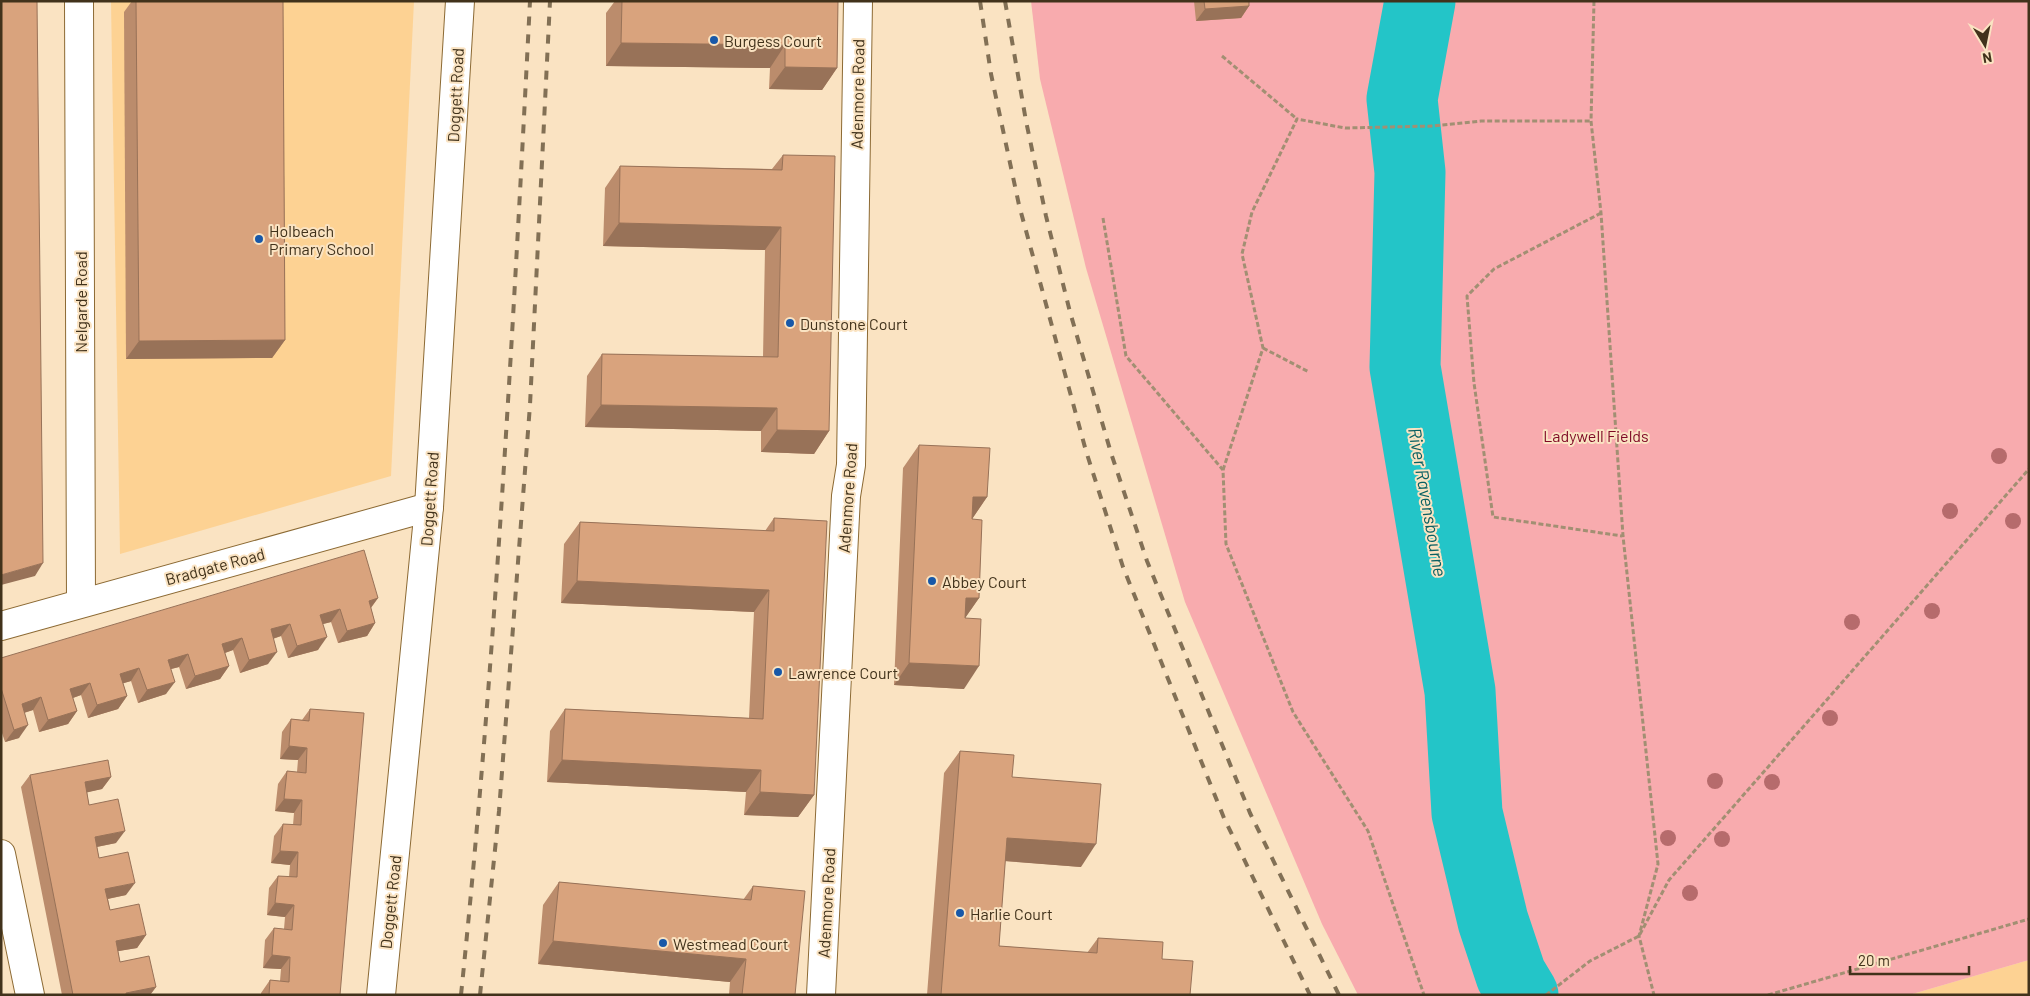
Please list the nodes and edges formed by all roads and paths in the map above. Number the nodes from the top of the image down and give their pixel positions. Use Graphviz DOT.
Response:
graph roads {
  1 [pos="79,1"];
  2 [pos="460,1"];
  3 [pos="858,1"];
  4 [pos="1594,1"];
  5 [pos="1222,56"];
  6 [pos="1297,119"];
  7 [pos="1591,121"];
  8 [pos="1601,213"];
  9 [pos="1103,218"];
  10 [pos="1263,348"];
  11 [pos="1309,372"];
  12 [pos="2029,469"];
  13 [pos="1223,470"];
  14 [pos="429,507"];
  15 [pos="1623,536"];
  16 [pos="81,602"];
  17 [pos="1,626"];
  18 [pos="1,854"];
  19 [pos="2029,919"];
  20 [pos="1639,936"];
  21 [pos="30,995"];
  22 [pos="381,995"];
  23 [pos="821,995"];
  24 [pos="1424,995"];
  25 [pos="1546,995"];
  26 [pos="1654,995"];
  27 [pos="1768,995"];
  1 -- 16 [label="street, Nelgarde Road"];
  2 -- 14 [label="street, Doggett Road"];
  3 -- 23 [label="street, Adenmore Road"];
  4 -- 7 [label="path"];
  5 -- 6 [label="path"];
  6 -- 7 [label="path"];
  6 -- 10 [label="path"];
  7 -- 8 [label="path"];
  8 -- 15 [label="path"];
  8 -- 15 [label="path"];
  9 -- 13 [label="path"];
  10 -- 11 [label="path"];
  10 -- 13 [label="path"];
  12 -- 20 [label="path"];
  13 -- 24 [label="path"];
  14 -- 16 [label="street, Bradgate Road"];
  14 -- 22 [label="street, Doggett Road"];
  15 -- 20 [label="path"];
  16 -- 17 [label="street, Bradgate Road"];
  18 -- 21 [label="street"];
  19 -- 27 [label="path"];
  20 -- 25 [label="path"];
  20 -- 26 [label="path"];
}
